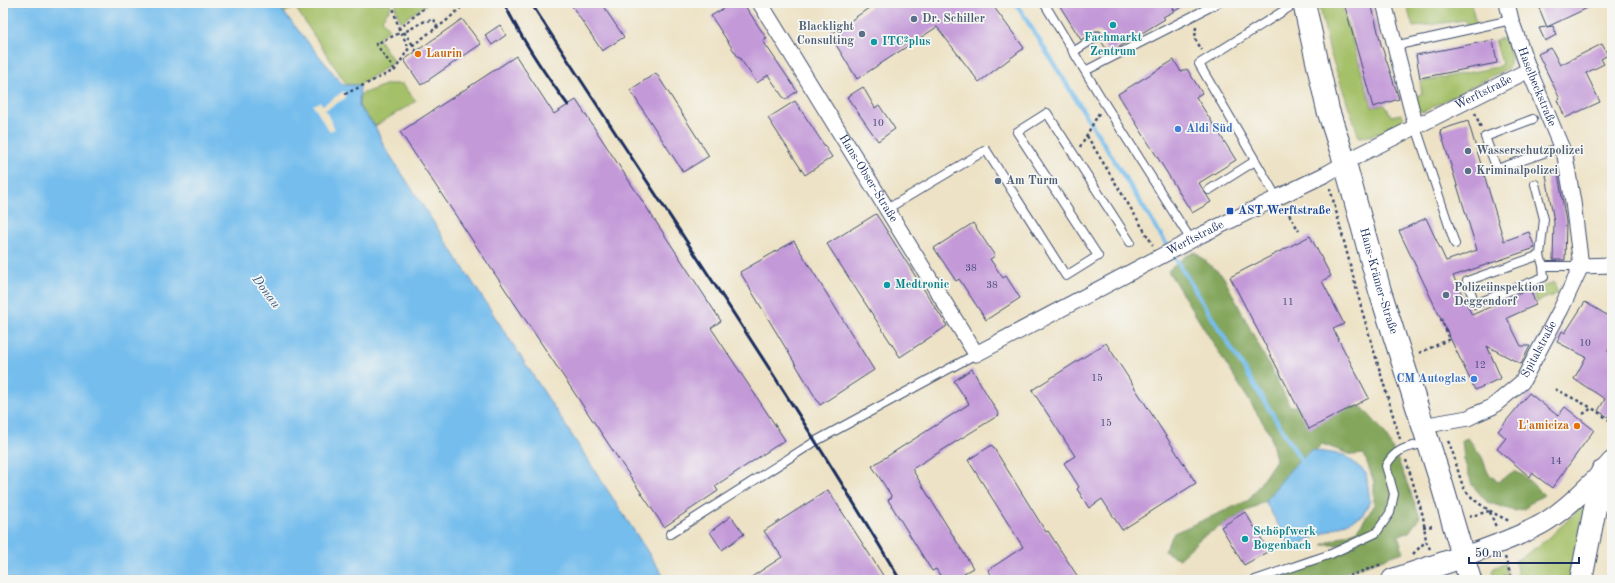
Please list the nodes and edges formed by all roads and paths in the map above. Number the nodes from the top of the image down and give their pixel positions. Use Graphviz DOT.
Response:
graph roads {
  1 [pos="394,3"];
  2 [pos="430,3"];
  3 [pos="466,3"];
  4 [pos="760,3"];
  5 [pos="1044,3"];
  6 [pos="1169,3"];
  7 [pos="1218,3"];
  8 [pos="1296,3"];
  9 [pos="1304,3"];
  10 [pos="1384,3"];
  11 [pos="1507,3"];
  12 [pos="1174,11"];
  13 [pos="1511,20"];
  14 [pos="1196,24"];
  15 [pos="399,29"];
  16 [pos="435,29"];
  17 [pos="402,33"];
  18 [pos="1098,36"];
  19 [pos="1195,39"];
  20 [pos="412,45"];
  21 [pos="1394,46"];
  22 [pos="416,51"];
  23 [pos="1073,52"];
  24 [pos="395,70"];
  25 [pos="1529,70"];
  26 [pos="1085,71"];
  27 [pos="345,94"];
  28 [pos="1473,108"];
  29 [pos="1097,116"];
  30 [pos="1533,119"];
  31 [pos="1416,127"];
  32 [pos="1087,136"];
  33 [pos="1484,137"];
  34 [pos="1082,145"];
  35 [pos="1561,146"];
  36 [pos="1255,161"];
  37 [pos="1345,163"];
  38 [pos="1535,184"];
  39 [pos="1208,190"];
  40 [pos="1331,193"];
  41 [pos="1277,198"];
  42 [pos="887,209"];
  43 [pos="1299,232"];
  44 [pos="1130,242"];
  45 [pos="1189,242"];
  46 [pos="1455,244"];
  47 [pos="1540,255"];
  48 [pos="1160,257"];
  49 [pos="1611,265"];
  50 [pos="1543,266"];
  51 [pos="1581,266"];
  52 [pos="1441,319"];
  53 [pos="1608,350"];
  54 [pos="1612,353"];
  55 [pos="976,354"];
  56 [pos="1402,360"];
  57 [pos="1555,389"];
  58 [pos="1592,408"];
  59 [pos="1583,414"];
  60 [pos="1612,422"];
  61 [pos="1425,434"];
  62 [pos="1403,449"];
  63 [pos="1453,450"];
  64 [pos="1607,467"];
  65 [pos="1490,511"];
  66 [pos="670,534"];
  67 [pos="1426,541"];
  68 [pos="1462,557"];
  69 [pos="1511,576"];
  70 [pos="1255,580"];
  71 [pos="1393,580"];
  72 [pos="1470,580"];
  73 [pos="1498,580"];
  74 [pos="1512,580"];
  75 [pos="1522,580"];
  76 [pos="1581,580"];
  1 -- 15 [label="path"];
  2 -- 15 [label="path"];
  3 -- 16 [label="path"];
  4 -- 42 [label="street, Hans-Obser-Straße"];
  5 -- 23 [label="lane"];
  6 -- 12 [label="path"];
  7 -- 26 [label="lane"];
  8 -- 36 [label="lane"];
  9 -- 37 [label="main road, Hans-Krämer-Straße"];
  10 -- 21 [label="street"];
  11 -- 13 [label="street, Haselbeckstraße"];
  13 -- 21 [label="lane"];
  13 -- 25 [label="street, Haselbeckstraße"];
  14 -- 19 [label="path"];
  15 -- 17 [label="path"];
  16 -- 17 [label="path"];
  16 -- 20 [label="path"];
  17 -- 20 [label="path"];
  17 -- 24 [label="path"];
  17 -- 24 [label="path"];
  18 -- 23 [label="lane"];
  20 -- 22 [label="path"];
  21 -- 31 [label="street"];
  23 -- 26 [label="lane"];
  24 -- 27 [label="path"];
  25 -- 31 [label="street, Werftstraße"];
  25 -- 35 [label="street, Haselbeckstraße"];
  26 -- 45 [label="lane"];
  28 -- 33 [label="path"];
  29 -- 32 [label="path"];
  30 -- 33 [label="lane"];
  31 -- 37 [label="street, Werftstraße"];
  31 -- 46 [label="lane"];
  32 -- 34 [label="path"];
  32 -- 48 [label="path"];
  33 -- 35 [label="lane"];
  35 -- 51 [label="street, Haselbeckstraße"];
  36 -- 39 [label="lane"];
  36 -- 41 [label="lane"];
  37 -- 41 [label="street, Werftstraße"];
  37 -- 56 [label="main road, Hans-Krämer-Straße"];
  38 -- 47 [label="lane"];
  40 -- 62 [label="path"];
  41 -- 43 [label="path"];
  41 -- 45 [label="street, Werftstraße"];
  42 -- 44 [label="lane"];
  42 -- 55 [label="street, Hans-Obser-Straße"];
  45 -- 48 [label="street, Werftstraße"];
  47 -- 50 [label="lane"];
  47 -- 50 [label="lane"];
  48 -- 55 [label="street, Werftstraße"];
  49 -- 51 [label="street"];
  50 -- 51 [label="lane"];
  51 -- 61 [label="street, Spitalstraße"];
  52 -- 56 [label="path"];
  53 -- 54 [label="path"];
  55 -- 66 [label="lane"];
  56 -- 61 [label="main road, Hans-Krämer-Straße"];
  57 -- 58 [label="path"];
  58 -- 59 [label="path"];
  58 -- 60 [label="path"];
  61 -- 62 [label="lane"];
  61 -- 68 [label="main road, Hans-Krämer-Straße"];
  62 -- 67 [label="path"];
  62 -- 70 [label="lane"];
  63 -- 65 [label="path"];
  64 -- 68 [label="street"];
  64 -- 76 [label="main road"];
  68 -- 71 [label="main road"];
  68 -- 72 [label="main road, Hans-Krämer-Straße"];
  69 -- 73 [label="path"];
  69 -- 74 [label="path"];
  69 -- 75 [label="path"];
}
